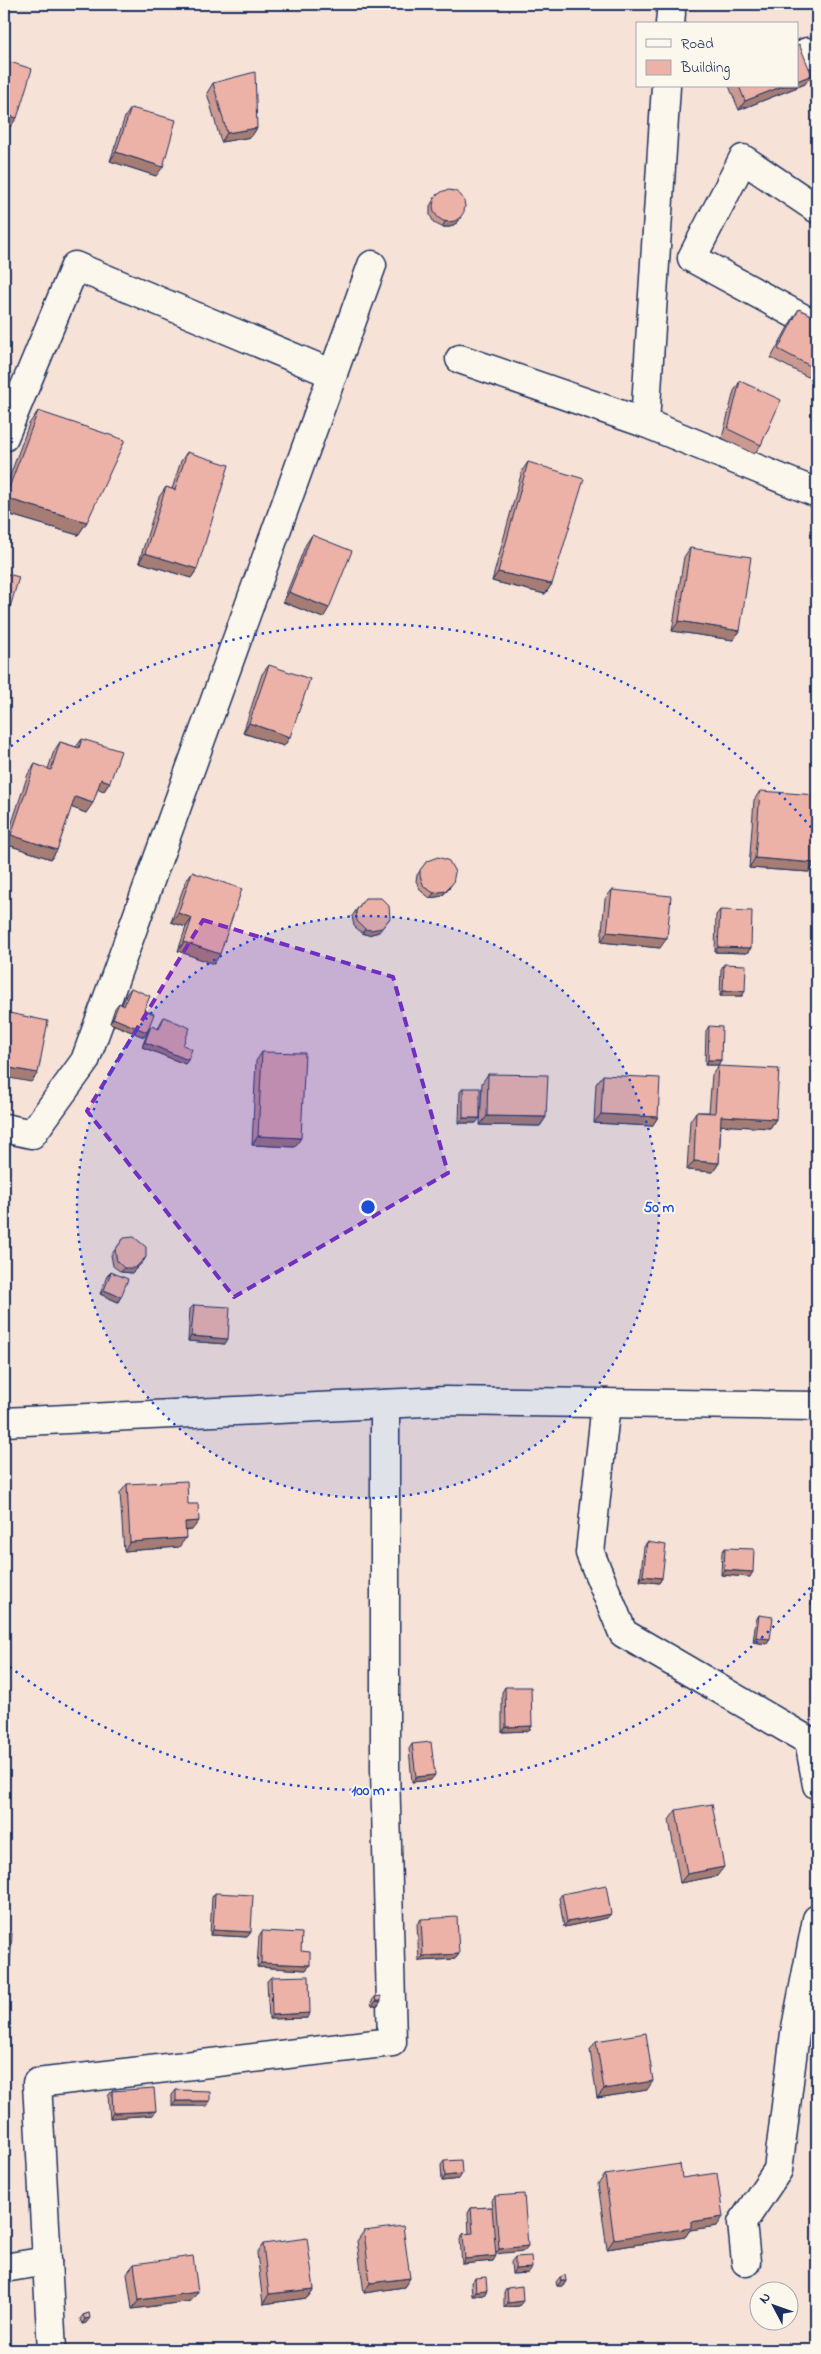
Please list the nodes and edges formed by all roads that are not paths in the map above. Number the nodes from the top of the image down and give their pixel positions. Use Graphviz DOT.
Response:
graph roads {
  1 [pos="666,88"];
  2 [pos="817,209"];
  3 [pos="372,266"];
  4 [pos="817,326"];
  5 [pos="460,359"];
  6 [pos="333,374"];
  7 [pos="645,423"];
  8 [pos="4,437"];
  9 [pos="817,493"];
  10 [pos="4,1128"];
  11 [pos="606,1403"];
  12 [pos="384,1404"];
  13 [pos="817,1406"];
  14 [pos="4,1422"];
  15 [pos="817,1786"];
  16 [pos="817,1919"];
  17 [pos="812,1982"];
  18 [pos="47,2261"];
  19 [pos="746,2262"];
  20 [pos="4,2268"];
  21 [pos="52,2350"];
  1 -- 7 [label="street"];
  2 -- 4 [label="street"];
  3 -- 6 [label="street"];
  5 -- 7 [label="street"];
  6 -- 8 [label="street"];
  6 -- 10 [label="street"];
  7 -- 9 [label="street"];
  11 -- 12 [label="street"];
  11 -- 13 [label="street"];
  11 -- 15 [label="street"];
  12 -- 14 [label="street"];
  12 -- 18 [label="street"];
  16 -- 17 [label="street"];
  17 -- 19 [label="street"];
  18 -- 20 [label="street"];
  18 -- 21 [label="street"];
}
